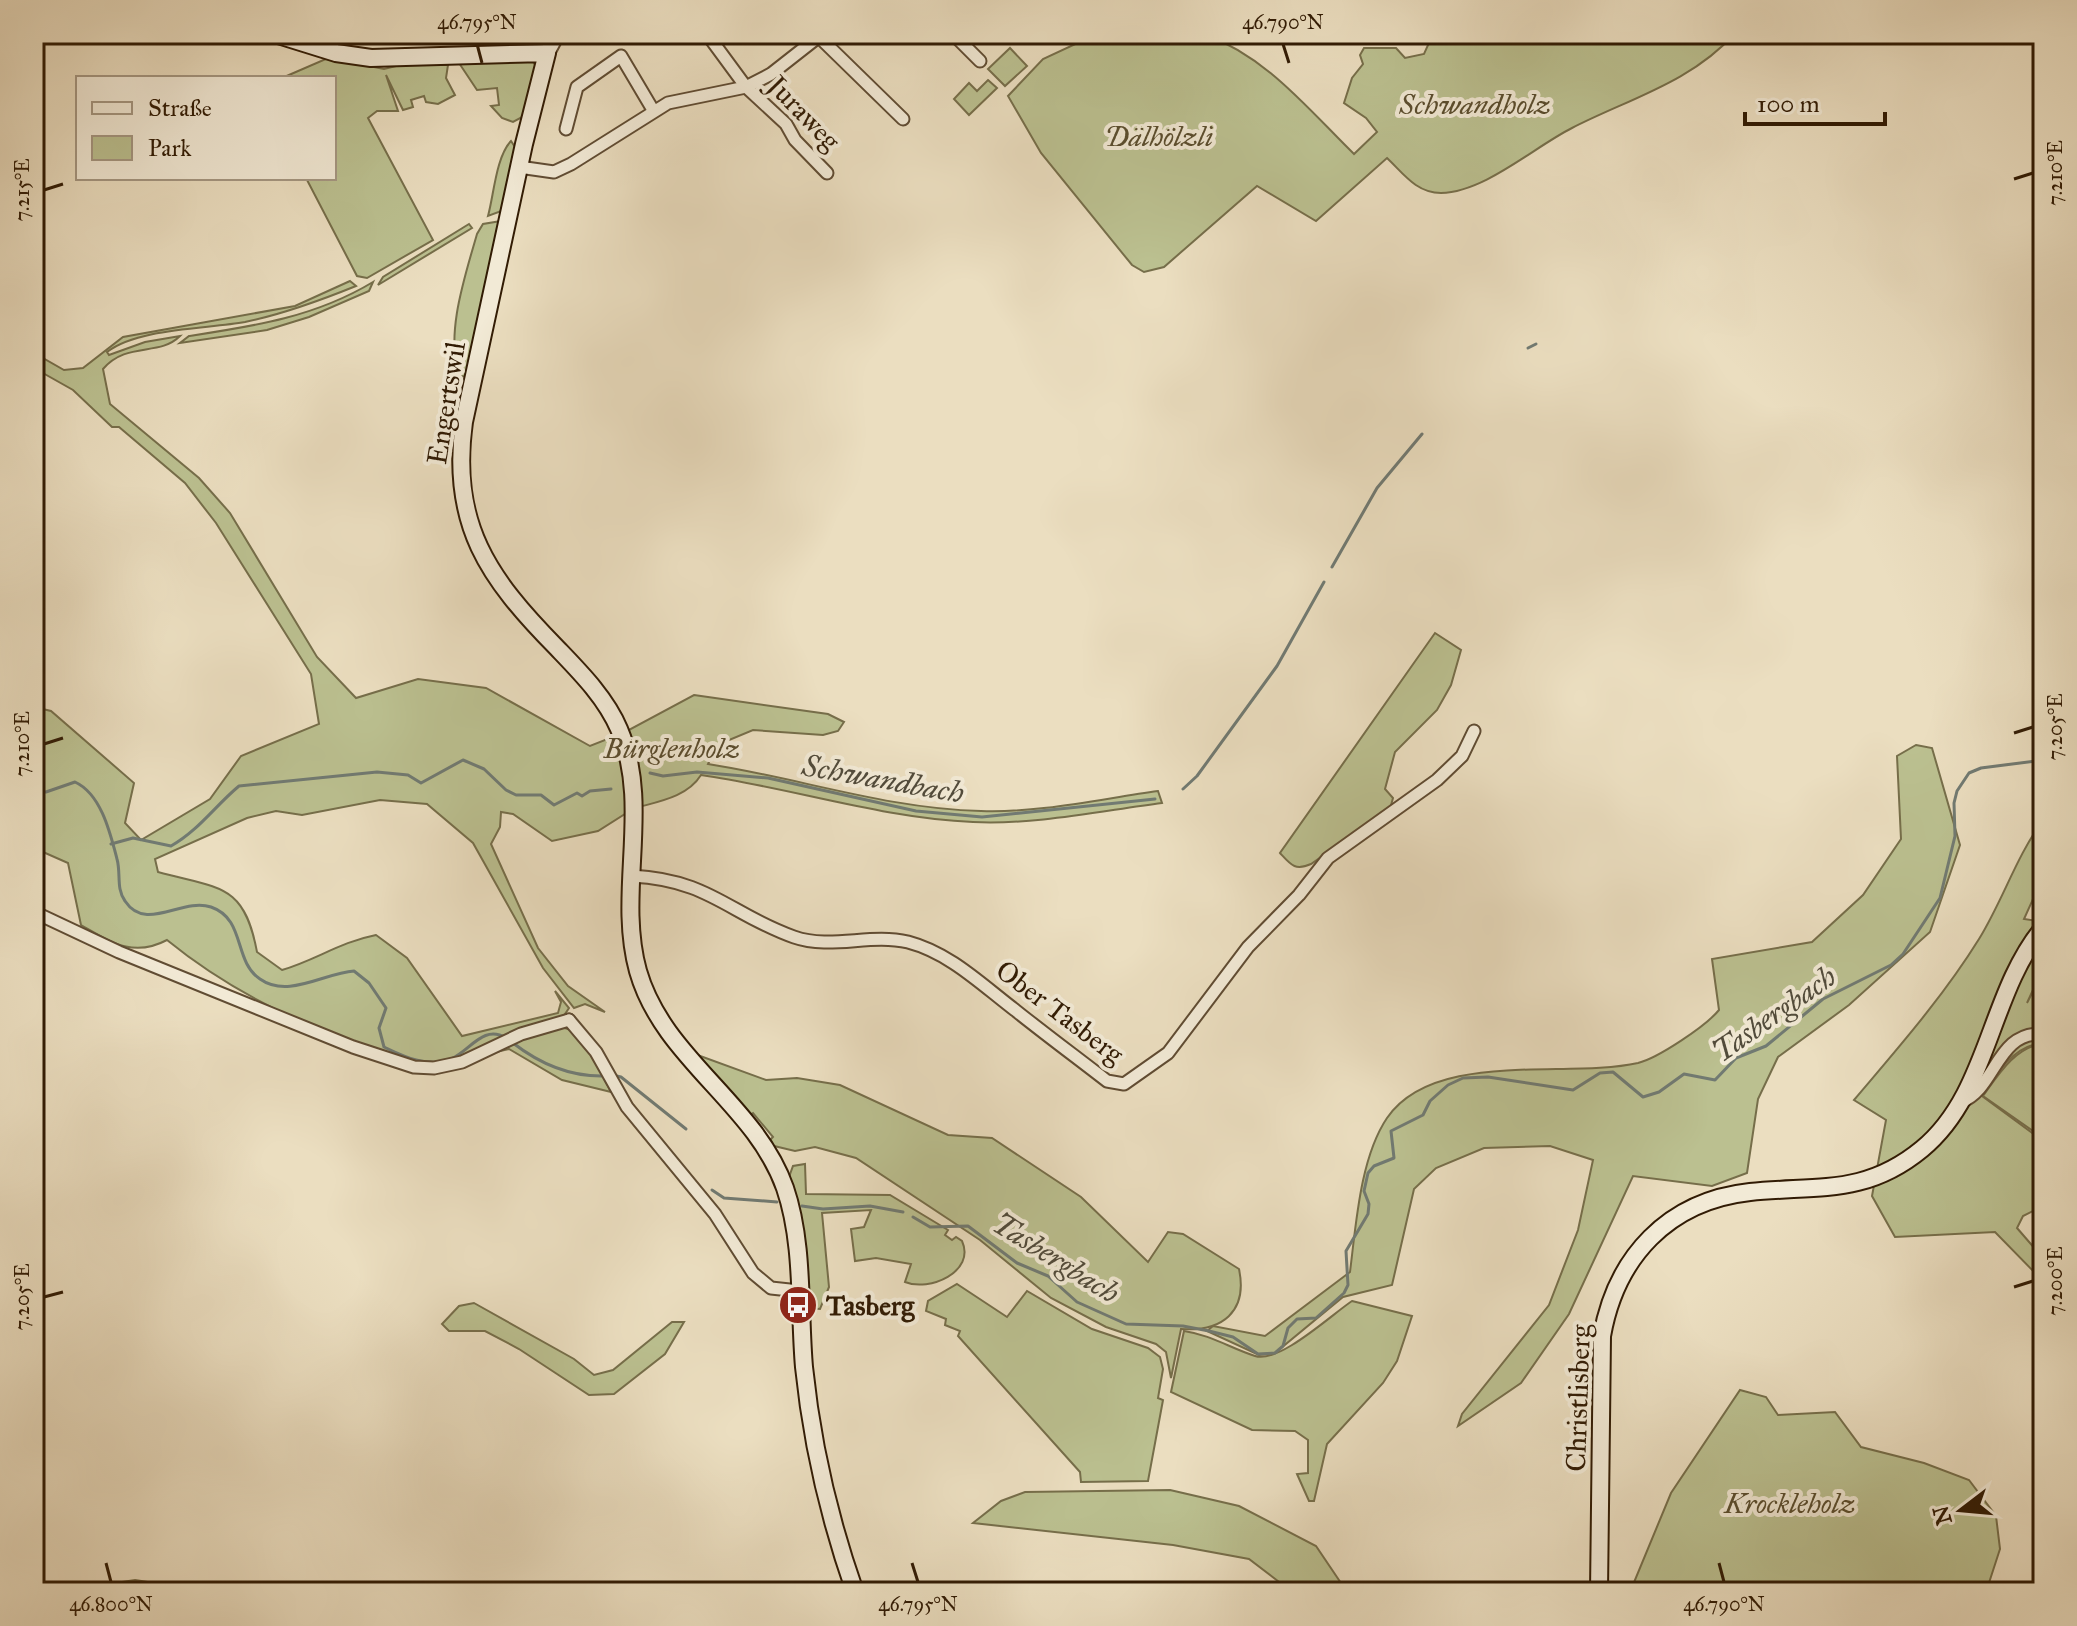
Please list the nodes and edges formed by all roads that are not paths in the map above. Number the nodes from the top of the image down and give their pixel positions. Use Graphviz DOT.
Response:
graph roads {
  1 [pos="275,34"];
  2 [pos="557,34"];
  3 [pos="707,34"];
  4 [pos="953,34"];
  5 [pos="818,35"];
  6 [pos="547,53"];
  7 [pos="980,61"];
  8 [pos="746,87"];
  9 [pos="653,110"];
  10 [pos="903,119"];
  11 [pos="566,129"];
  12 [pos="519,167"];
  13 [pos="827,173"];
  14 [pos="1474,731"];
  15 [pos="632,876"];
  16 [pos="34,912"];
  17 [pos="2043,928"];
  18 [pos="2043,1034"];
  19 [pos="1960,1103"];
  20 [pos="799,1291"];
  21 [pos="855,1592"];
  22 [pos="1599,1592"];
  1 -- 6 [label="main road"];
  2 -- 6 [label="street, Engertswil"];
  3 -- 8 [label="street, Juraweg"];
  4 -- 7 [label="street"];
  5 -- 8 [label="street"];
  5 -- 10 [label="street"];
  6 -- 12 [label="main road, Engertswil"];
  8 -- 9 [label="street"];
  8 -- 13 [label="street, Juraweg"];
  9 -- 11 [label="street"];
  9 -- 12 [label="street"];
  12 -- 15 [label="main road, Engertswil"];
  14 -- 15 [label="street, Ober Tasberg"];
  15 -- 20 [label="main road"];
  16 -- 20 [label="street"];
  17 -- 19 [label="main road, Christlisberg"];
  18 -- 19 [label="street, Christlisberg"];
  19 -- 22 [label="main road, Christlisberg"];
  20 -- 21 [label="main road"];
}
